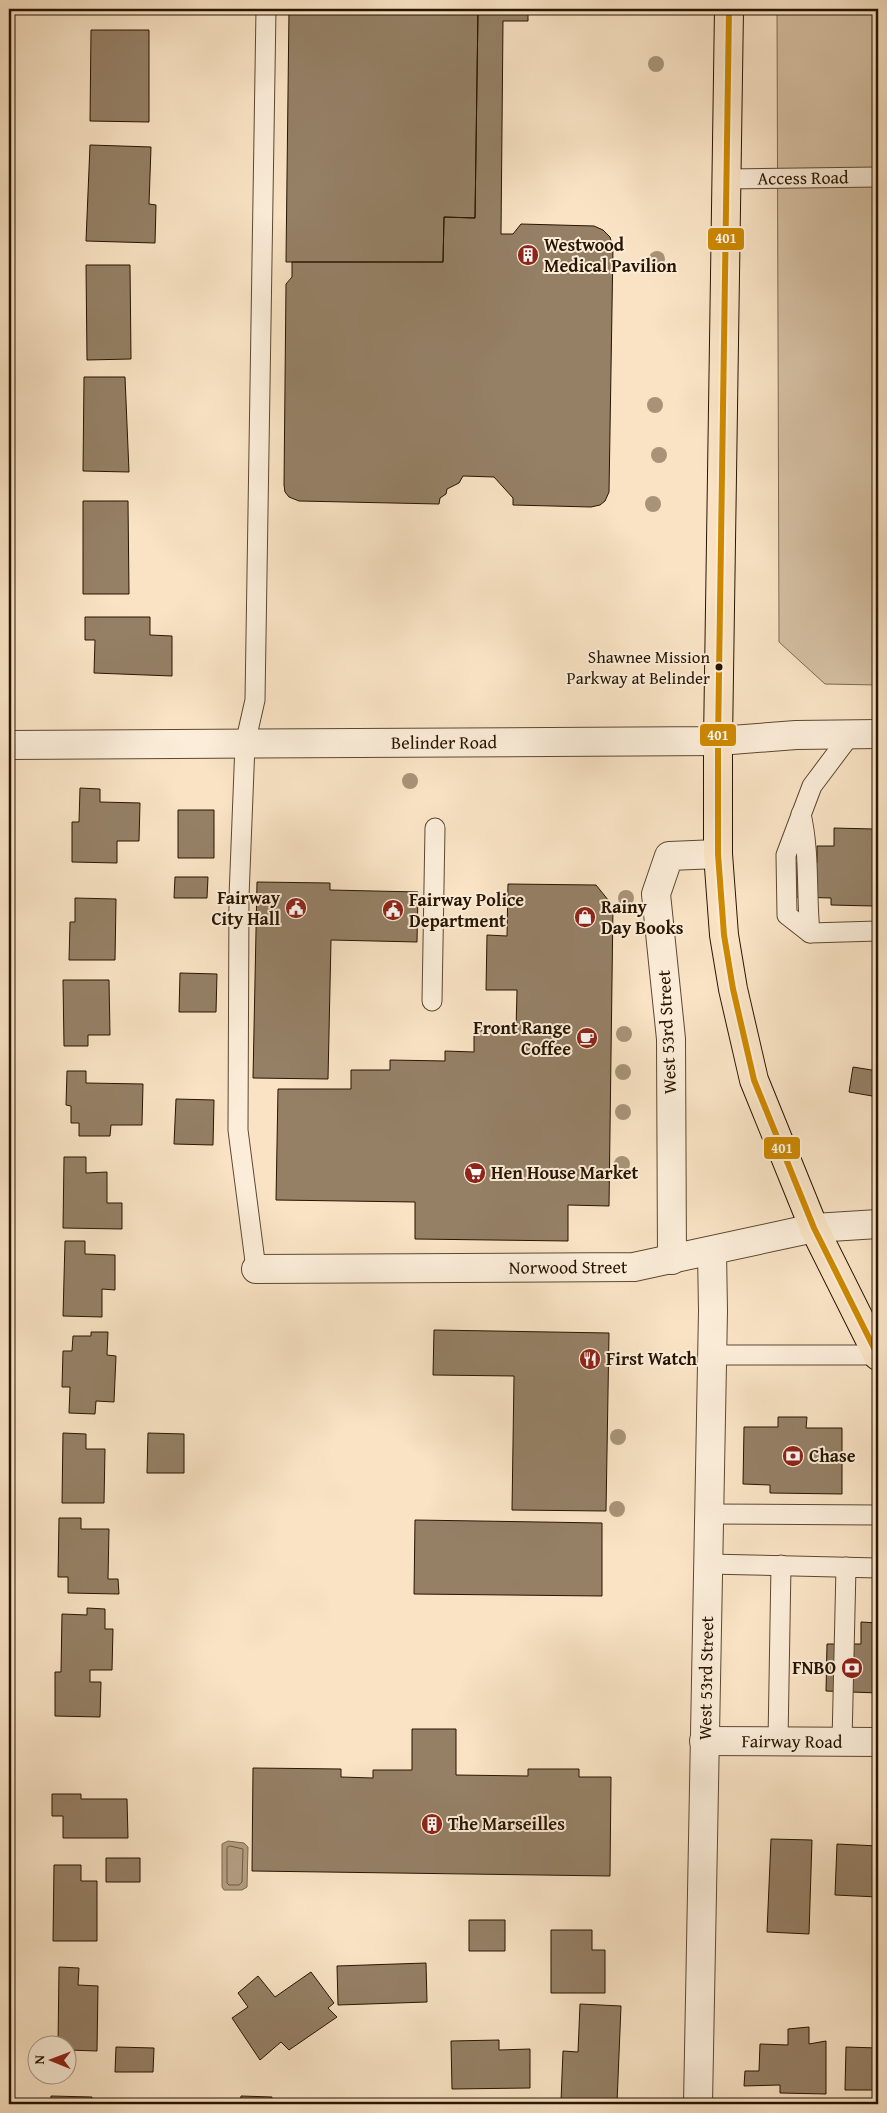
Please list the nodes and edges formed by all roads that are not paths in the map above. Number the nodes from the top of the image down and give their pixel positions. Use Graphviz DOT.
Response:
graph roads {
  1 [pos="266,9"];
  2 [pos="729,9"];
  3 [pos="878,177"];
  4 [pos="727,179"];
  5 [pos="851,734"];
  6 [pos="878,734"];
  7 [pos="718,741"];
  8 [pos="245,744"];
  9 [pos="9,745"];
  10 [pos="435,828"];
  11 [pos="718,854"];
  12 [pos="878,931"];
  13 [pos="432,1001"];
  14 [pos="878,1224"];
  15 [pos="814,1228"];
  16 [pos="712,1251"];
  17 [pos="672,1260"];
  18 [pos="256,1269"];
  19 [pos="712,1355"];
  20 [pos="878,1356"];
  21 [pos="709,1514"];
  22 [pos="878,1515"];
  23 [pos="708,1564"];
  24 [pos="781,1565"];
  25 [pos="846,1567"];
  26 [pos="878,1568"];
  27 [pos="704,1741"];
  28 [pos="778,1741"];
  29 [pos="842,1742"];
  30 [pos="878,1742"];
  31 [pos="698,2104"];
  1 -- 8 [label="lane"];
  2 -- 4 [label="highway"];
  3 -- 4 [label="lane, Access Road"];
  4 -- 7 [label="highway"];
  5 -- 6 [label="street, Belinder Road"];
  5 -- 7 [label="street, Belinder Road"];
  5 -- 12 [label="lane"];
  7 -- 8 [label="street, Belinder Road"];
  7 -- 11 [label="highway"];
  8 -- 9 [label="street, Belinder Road"];
  8 -- 18 [label="lane"];
  10 -- 13 [label="lane"];
  11 -- 15 [label="highway"];
  11 -- 17 [label="street, West 53rd Street"];
  14 -- 15 [label="street, Norwood Street"];
  15 -- 16 [label="street, Norwood Street"];
  15 -- 20 [label="highway"];
  16 -- 17 [label="street, Norwood Street"];
  16 -- 19 [label="street, West 53rd Street"];
  17 -- 18 [label="street, Norwood Street"];
  19 -- 20 [label="lane"];
  19 -- 21 [label="street, West 53rd Street"];
  21 -- 22 [label="lane"];
  21 -- 23 [label="street, West 53rd Street"];
  23 -- 24 [label="lane"];
  23 -- 27 [label="street, West 53rd Street"];
  24 -- 25 [label="lane"];
  24 -- 28 [label="lane"];
  25 -- 26 [label="lane"];
  25 -- 29 [label="lane"];
  27 -- 28 [label="street, Fairway Road"];
  27 -- 31 [label="street, West 53rd Street"];
  28 -- 29 [label="street, Fairway Road"];
  29 -- 30 [label="street, Fairway Road"];
}
